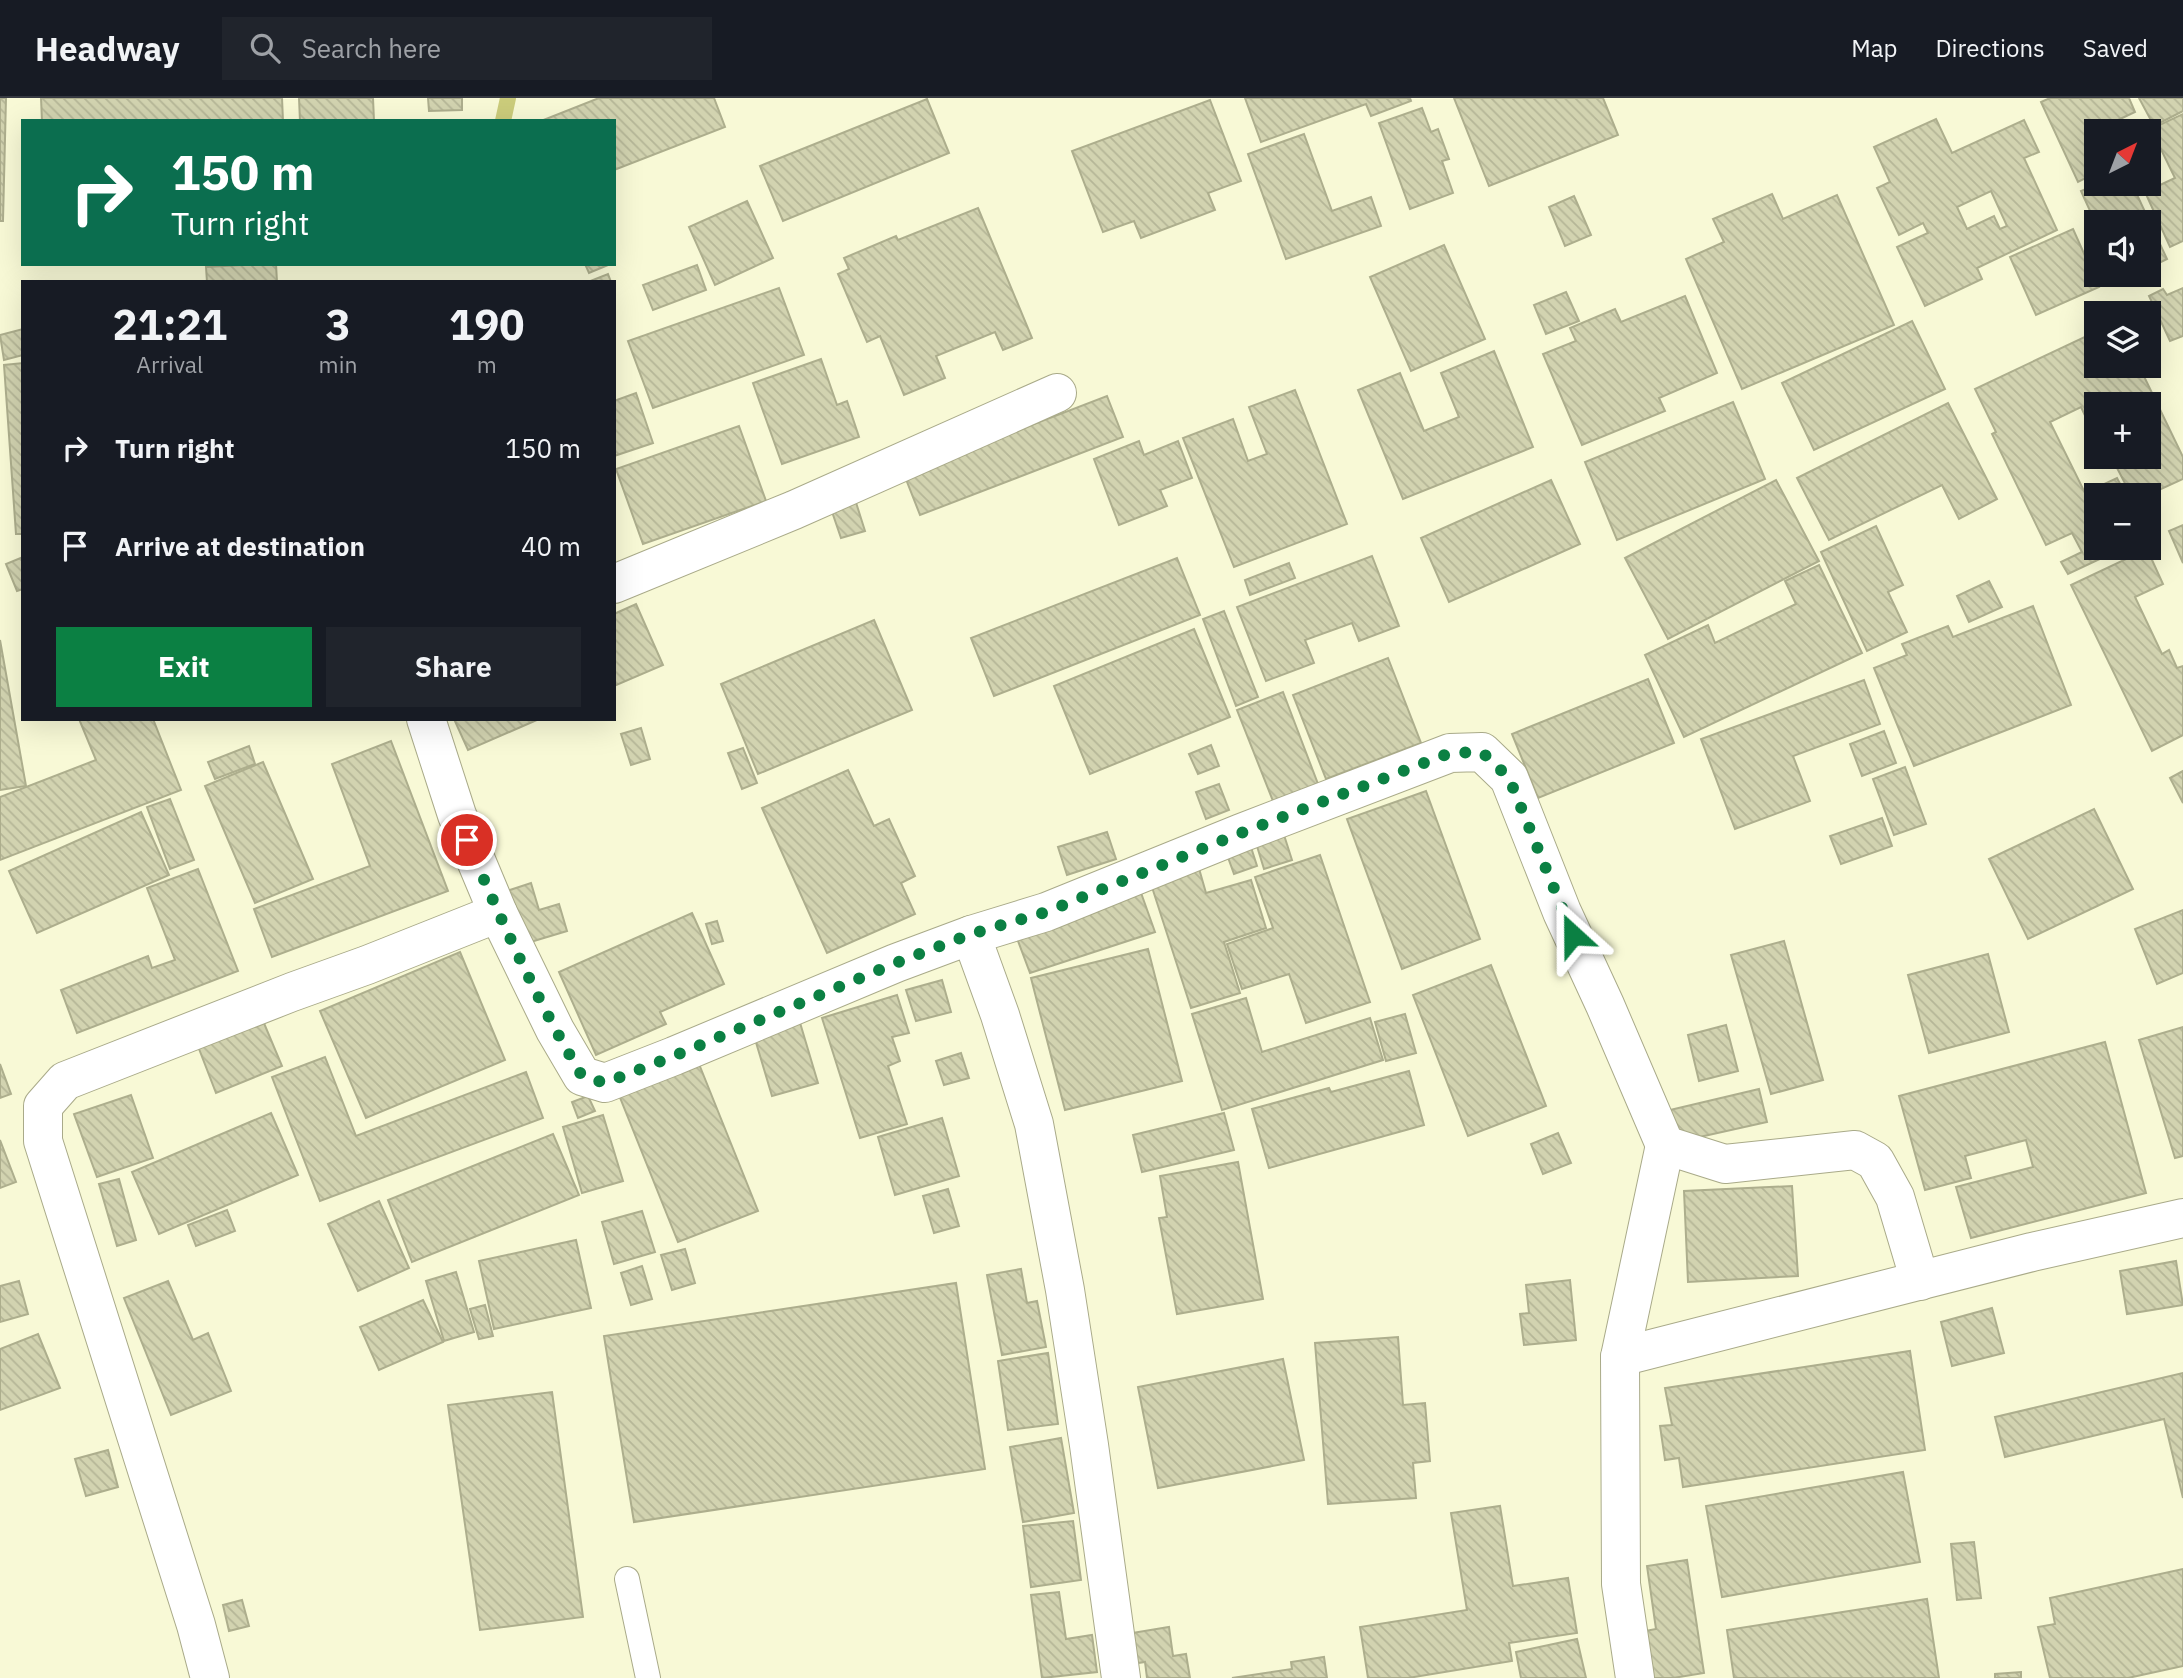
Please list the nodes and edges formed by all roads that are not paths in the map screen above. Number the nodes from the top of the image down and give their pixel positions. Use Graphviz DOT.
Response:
graph roads {
  1 [pos="1057,393"];
  2 [pos="616,583"];
  3 [pos="427,721"];
  4 [pos="498,913"];
  5 [pos="971,934"];
  6 [pos="1665,1145"];
  7 [pos="2183,1218"];
  8 [pos="1920,1281"];
  9 [pos="1620,1357"];
  10 [pos="627,1579"];
  11 [pos="210,1678"];
  12 [pos="648,1678"];
  13 [pos="1121,1678"];
  14 [pos="1635,1678"];
  1 -- 2 [label="street"];
  3 -- 4 [label="street"];
  4 -- 5 [label="street"];
  4 -- 11 [label="street"];
  5 -- 6 [label="street"];
  5 -- 13 [label="street"];
  6 -- 8 [label="street"];
  6 -- 9 [label="street"];
  7 -- 8 [label="street"];
  8 -- 9 [label="street"];
  9 -- 14 [label="street"];
  10 -- 12 [label="lane"];
}
